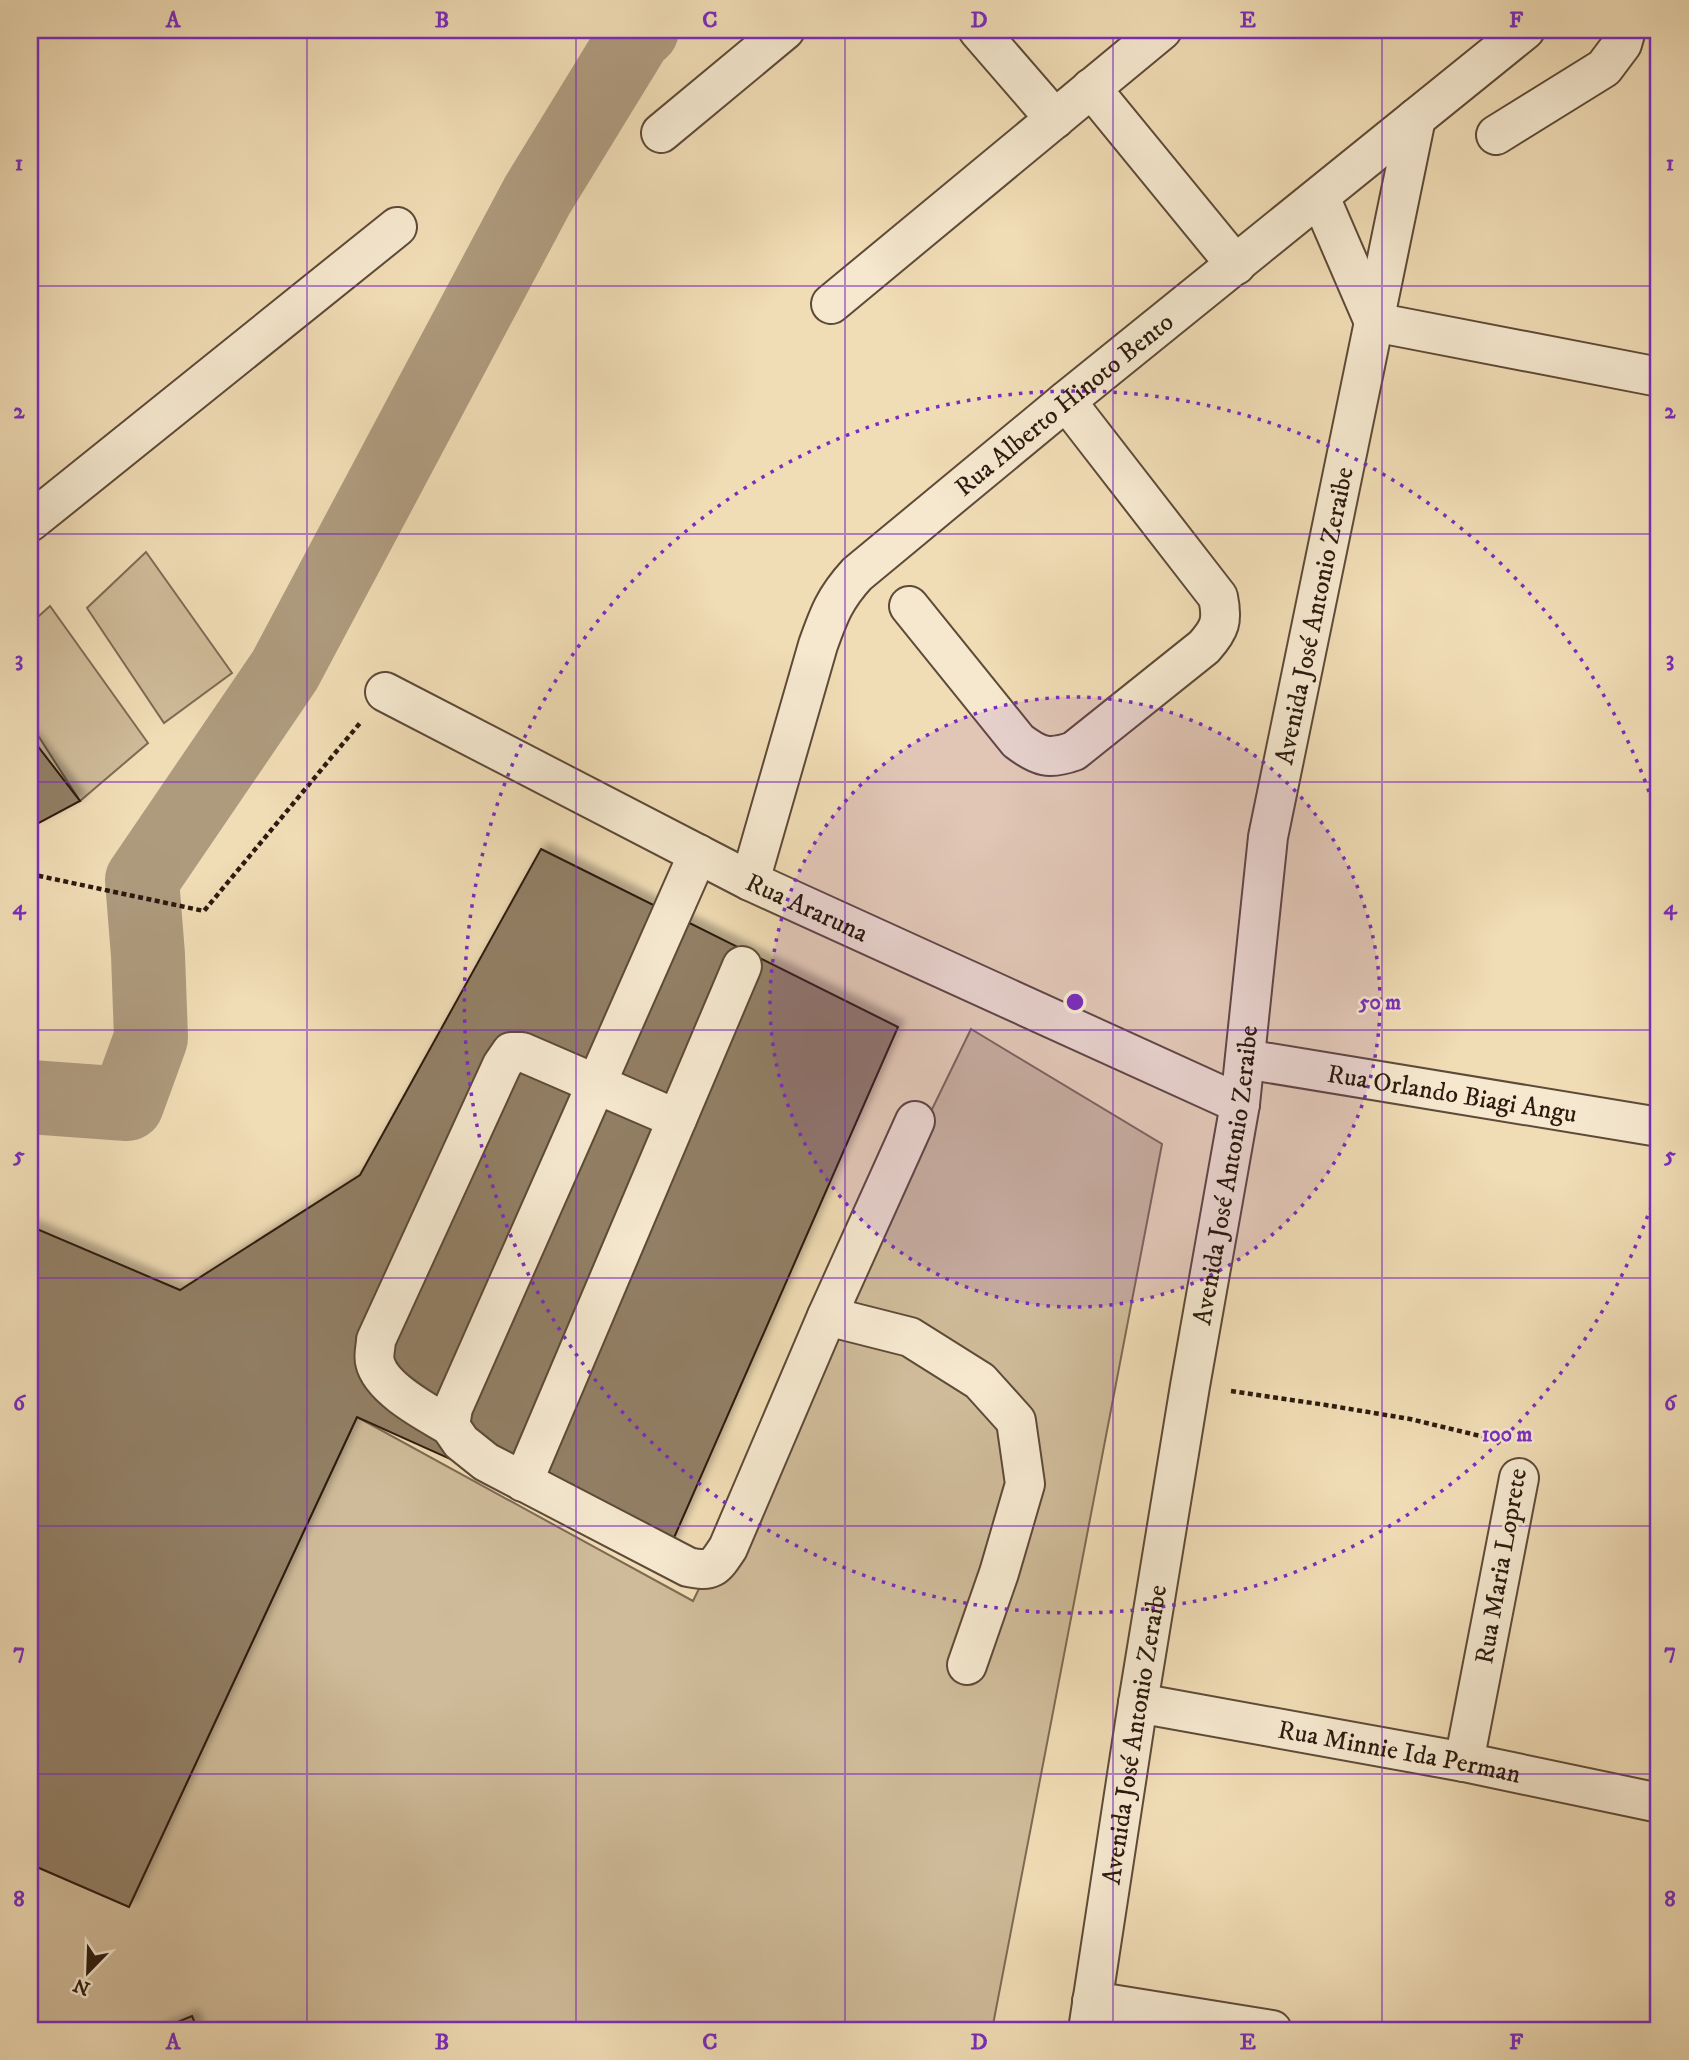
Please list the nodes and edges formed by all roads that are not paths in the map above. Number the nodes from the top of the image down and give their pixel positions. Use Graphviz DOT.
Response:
graph roads {
  1 [pos="785,30"];
  2 [pos="978,30"];
  3 [pos="1162,30"];
  4 [pos="1525,30"];
  5 [pos="1626,30"];
  6 [pos="1091,88"];
  7 [pos="1055,118"];
  8 [pos="1416,118"];
  9 [pos="661,133"];
  10 [pos="1496,135"];
  11 [pos="1320,197"];
  12 [pos="397,227"];
  13 [pos="1236,265"];
  14 [pos="831,304"];
  15 [pos="1374,322"];
  16 [pos="1659,377"];
  17 [pos="1066,401"];
  18 [pos="30,522"];
  19 [pos="909,606"];
  20 [pos="385,692"];
  21 [pos="698,853"];
  22 [pos="750,881"];
  23 [pos="742,966"];
  24 [pos="1245,1059"];
  25 [pos="596,1085"];
  26 [pos="1240,1104"];
  27 [pos="677,1119"];
  28 [pos="915,1121"];
  29 [pos="1659,1127"];
  30 [pos="827,1316"];
  31 [pos="450,1426"];
  32 [pos="1519,1478"];
  33 [pos="523,1482"];
  34 [pos="967,1665"];
  35 [pos="1138,1703"];
  36 [pos="1464,1762"];
  37 [pos="1659,1803"];
  38 [pos="1090,2016"];
  39 [pos="1272,2030"];
  1 -- 9 [label="street"];
  2 -- 7 [label="street"];
  3 -- 6 [label="street"];
  4 -- 8 [label="street, Rua Alberto Hinoto Bento"];
  5 -- 10 [label="street"];
  6 -- 7 [label="street"];
  6 -- 13 [label="street"];
  7 -- 14 [label="street"];
  8 -- 11 [label="street, Rua Alberto Hinoto Bento"];
  8 -- 15 [label="street, Avenida José Antonio Zeraibe"];
  11 -- 13 [label="street, Rua Alberto Hinoto Bento"];
  11 -- 15 [label="street"];
  12 -- 18 [label="street"];
  13 -- 17 [label="street, Rua Alberto Hinoto Bento"];
  15 -- 16 [label="street"];
  15 -- 24 [label="street, Avenida José Antonio Zeraibe"];
  17 -- 19 [label="street"];
  17 -- 22 [label="street, Rua Alberto Hinoto Bento"];
  20 -- 21 [label="street, Rua Araruna"];
  21 -- 22 [label="street, Rua Araruna"];
  21 -- 25 [label="street"];
  22 -- 26 [label="street, Rua Araruna"];
  23 -- 27 [label="street"];
  24 -- 26 [label="street, Avenida José Antonio Zeraibe"];
  24 -- 29 [label="street, Rua Orlando Biagi Angu"];
  25 -- 27 [label="street"];
  25 -- 31 [label="street"];
  25 -- 31 [label="street"];
  26 -- 35 [label="street, Avenida José Antonio Zeraibe"];
  27 -- 33 [label="street"];
  28 -- 30 [label="street"];
  30 -- 33 [label="street"];
  30 -- 34 [label="street"];
  31 -- 33 [label="street"];
  32 -- 36 [label="street, Rua Maria Loprete"];
  35 -- 36 [label="street, Rua Minnie Ida Perman"];
  35 -- 38 [label="street, Avenida José Antonio Zeraibe"];
  36 -- 37 [label="street, Rua Minnie Ida Perman"];
  38 -- 39 [label="street"];
}
